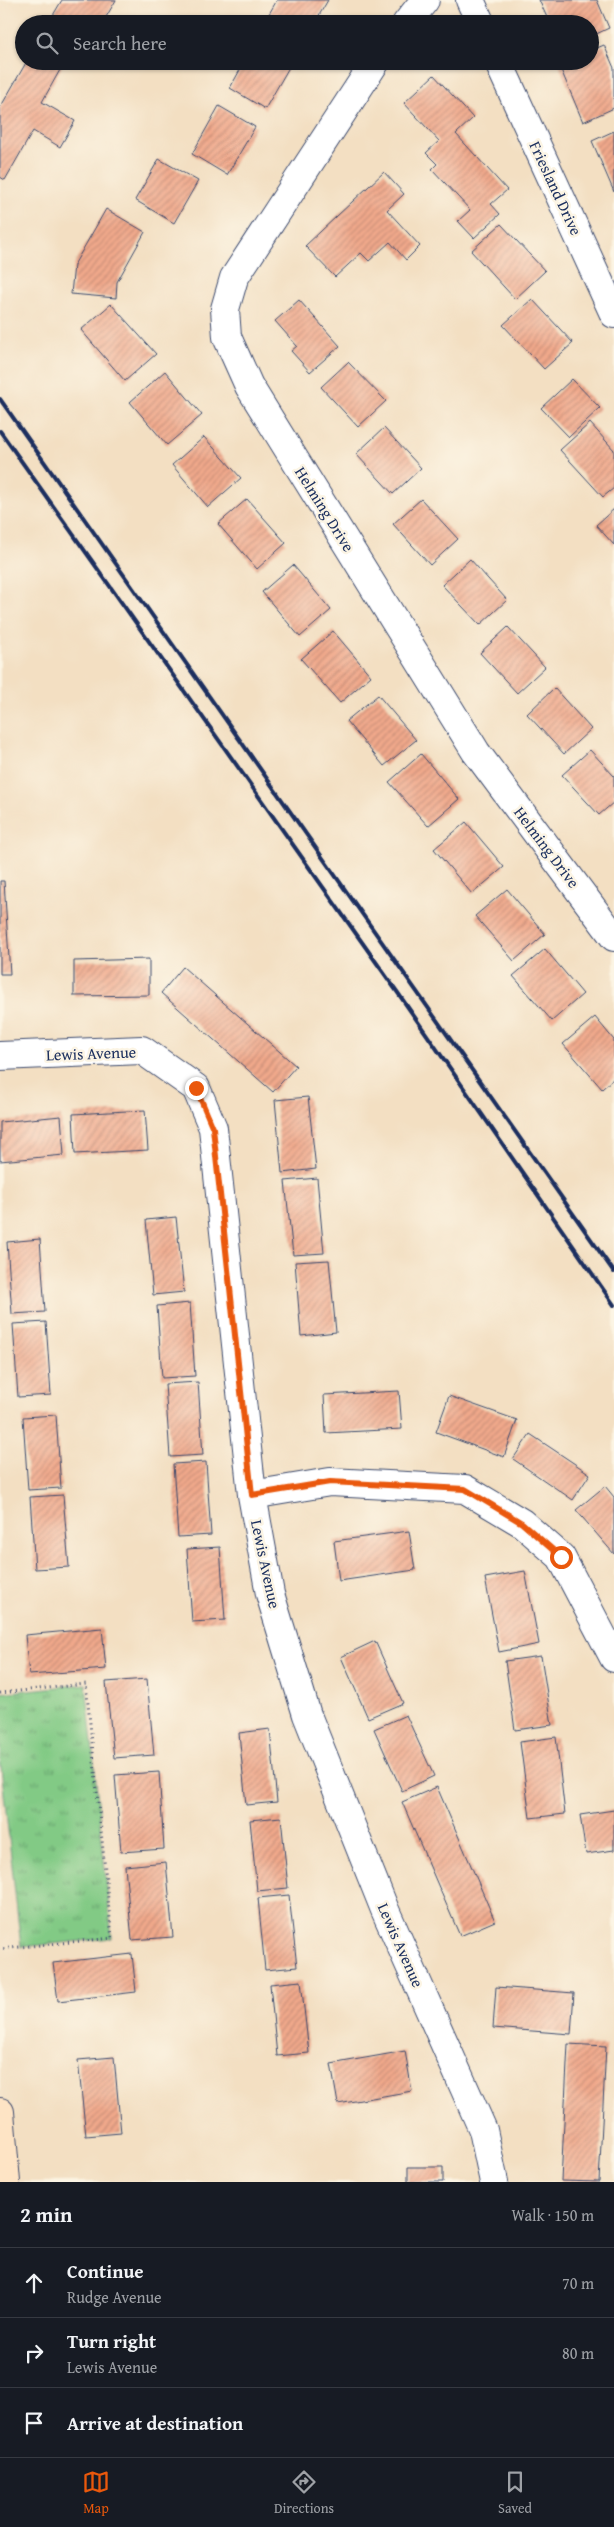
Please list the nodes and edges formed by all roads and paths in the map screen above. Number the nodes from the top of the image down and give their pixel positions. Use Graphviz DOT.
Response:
graph roads {
  1 [pos="425,0"];
  2 [pos="470,0"];
  3 [pos="413,15"];
  4 [pos="477,15"];
  5 [pos="370,70"];
  6 [pos="502,70"];
  7 [pos="614,314"];
  8 [pos="614,937"];
  9 [pos="0,1056"];
  10 [pos="252,1495"];
  11 [pos="614,1658"];
  12 [pos="0,1693"];
  13 [pos="0,1949"];
  14 [pos="0,2112"];
  15 [pos="6,2182"];
  16 [pos="494,2182"];
  1 -- 3 [label="street"];
  2 -- 4 [label="street"];
  5 -- 8 [label="street, Helming Drive"];
  6 -- 7 [label="street, Friesland Drive"];
  9 -- 10 [label="street, Lewis Avenue"];
  10 -- 11 [label="street"];
  10 -- 16 [label="street, Lewis Avenue"];
  12 -- 13 [label="path"];
  14 -- 15 [label="street"];
}
